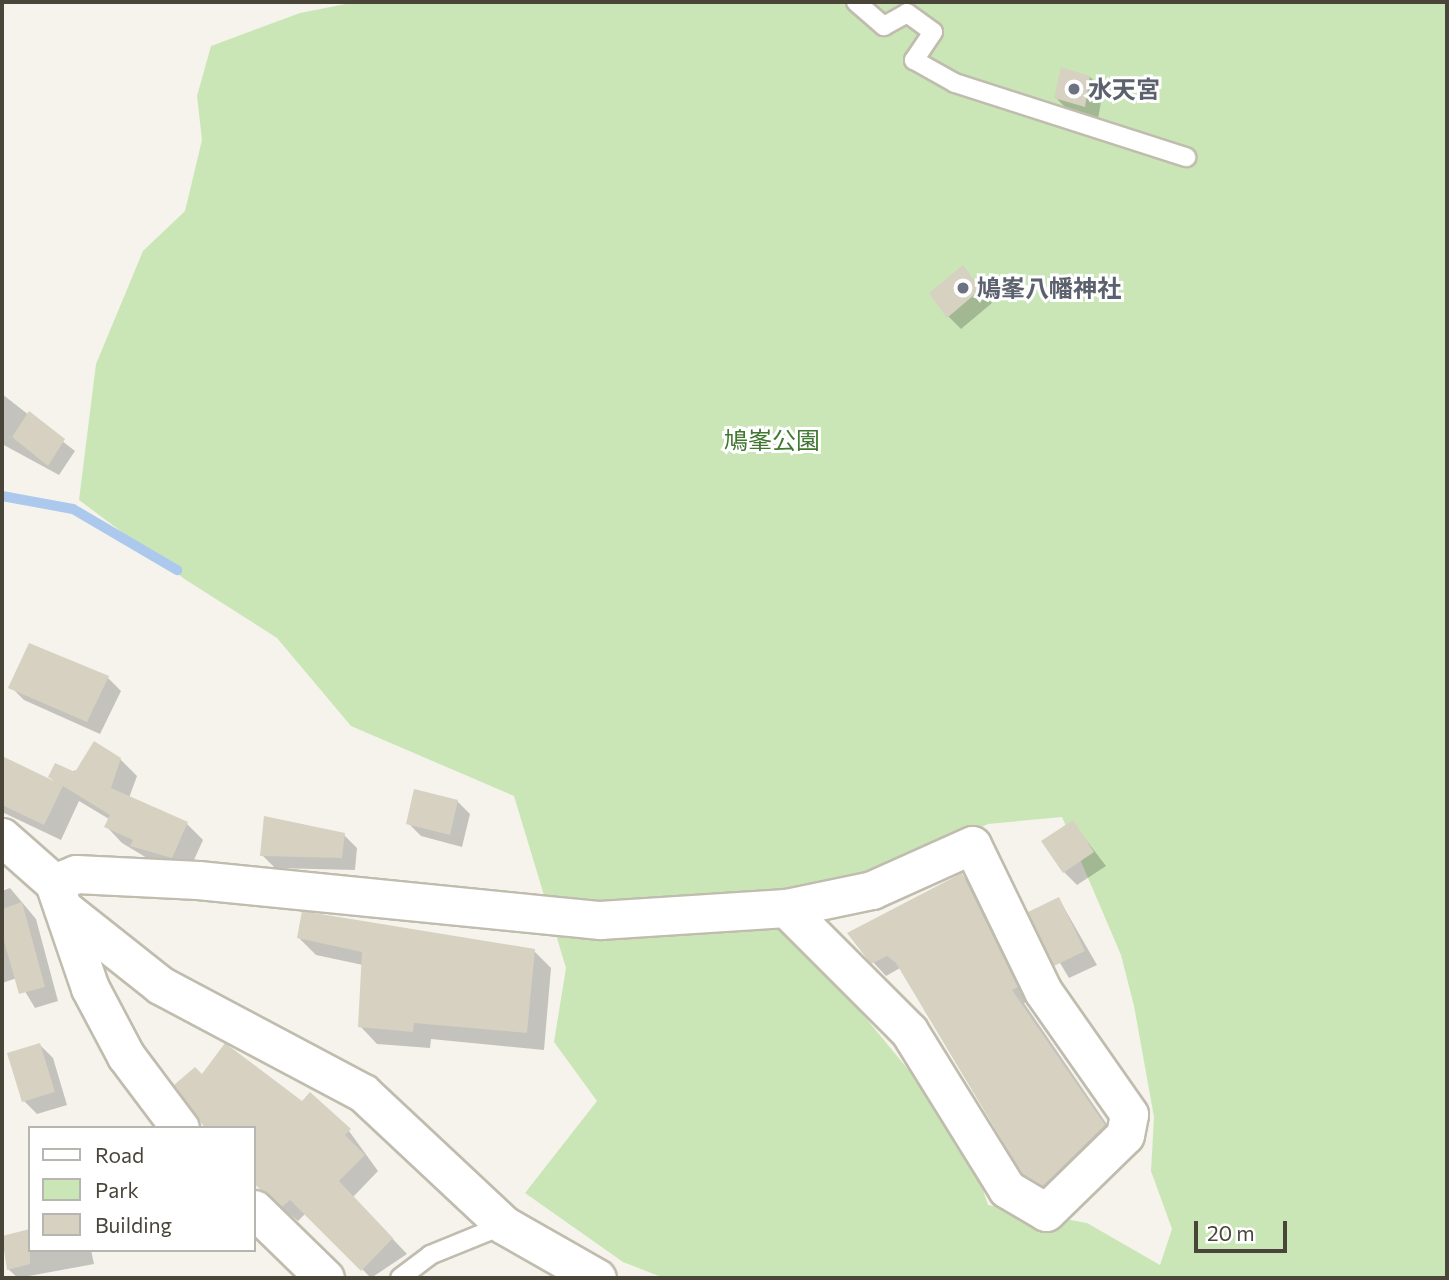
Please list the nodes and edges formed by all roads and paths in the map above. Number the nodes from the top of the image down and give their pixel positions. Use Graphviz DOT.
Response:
graph roads {
  1 [pos="856,2"];
  2 [pos="1186,157"];
  3 [pos="2,838"];
  4 [pos="58,895"];
  5 [pos="786,908"];
  6 [pos="179,1126"];
  7 [pos="256,1211"];
  8 [pos="504,1225"];
  9 [pos="325,1278"];
  10 [pos="400,1278"];
  11 [pos="597,1278"];
  1 -- 2 [label="lane"];
  3 -- 4 [label="street"];
  4 -- 5 [label="street"];
  4 -- 6 [label="street"];
  4 -- 8 [label="street"];
  5 -- 5 [label="street"];
  7 -- 9 [label="street"];
  8 -- 10 [label="lane"];
  8 -- 11 [label="street"];
}
